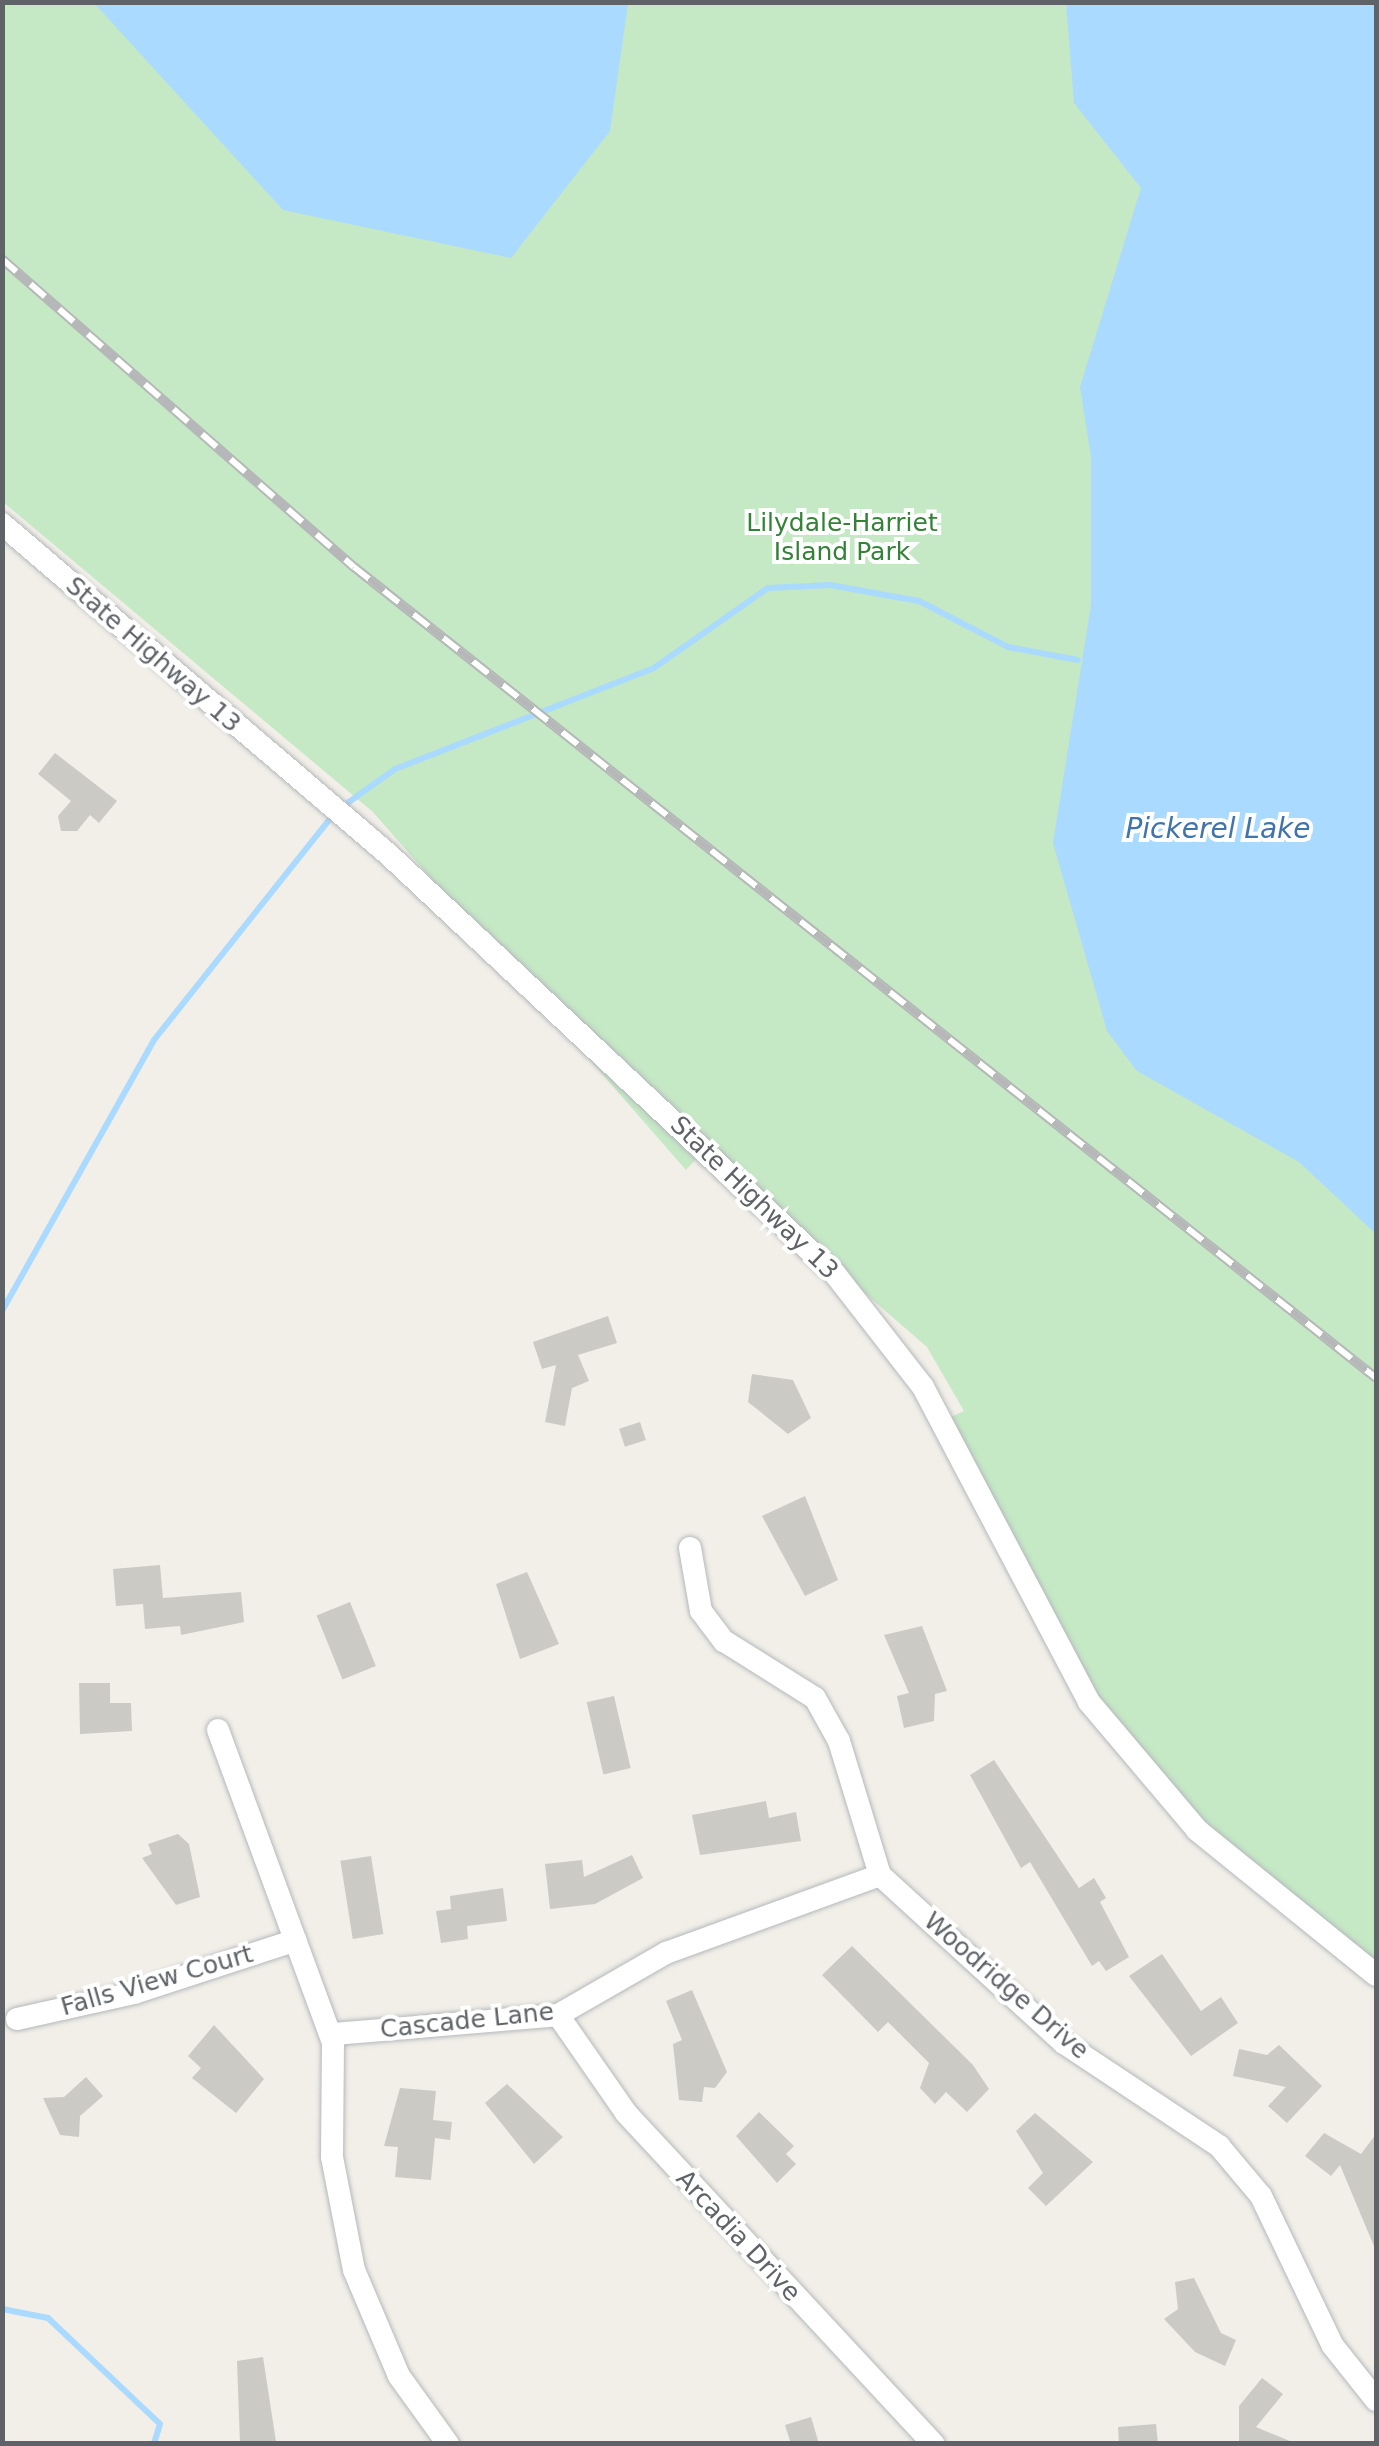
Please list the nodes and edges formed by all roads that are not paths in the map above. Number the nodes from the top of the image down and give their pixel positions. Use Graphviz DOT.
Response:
graph roads {
  1 [pos="2,524"];
  2 [pos="690,1548"];
  3 [pos="218,1730"];
  4 [pos="880,1876"];
  5 [pos="296,1940"];
  6 [pos="1376,1974"];
  7 [pos="558,2016"];
  8 [pos="17,2018"];
  9 [pos="333,2042"];
  10 [pos="1376,2400"];
  11 [pos="448,2444"];
  12 [pos="934,2444"];
  1 -- 6 [label="street, State Highway 13"];
  2 -- 4 [label="street"];
  3 -- 5 [label="street"];
  4 -- 7 [label="street, Cascade Lane"];
  4 -- 10 [label="street, Woodridge Drive"];
  5 -- 8 [label="street, Falls View Court"];
  5 -- 9 [label="street"];
  7 -- 9 [label="street, Cascade Lane"];
  7 -- 12 [label="street, Arcadia Drive"];
  9 -- 11 [label="street"];
}
